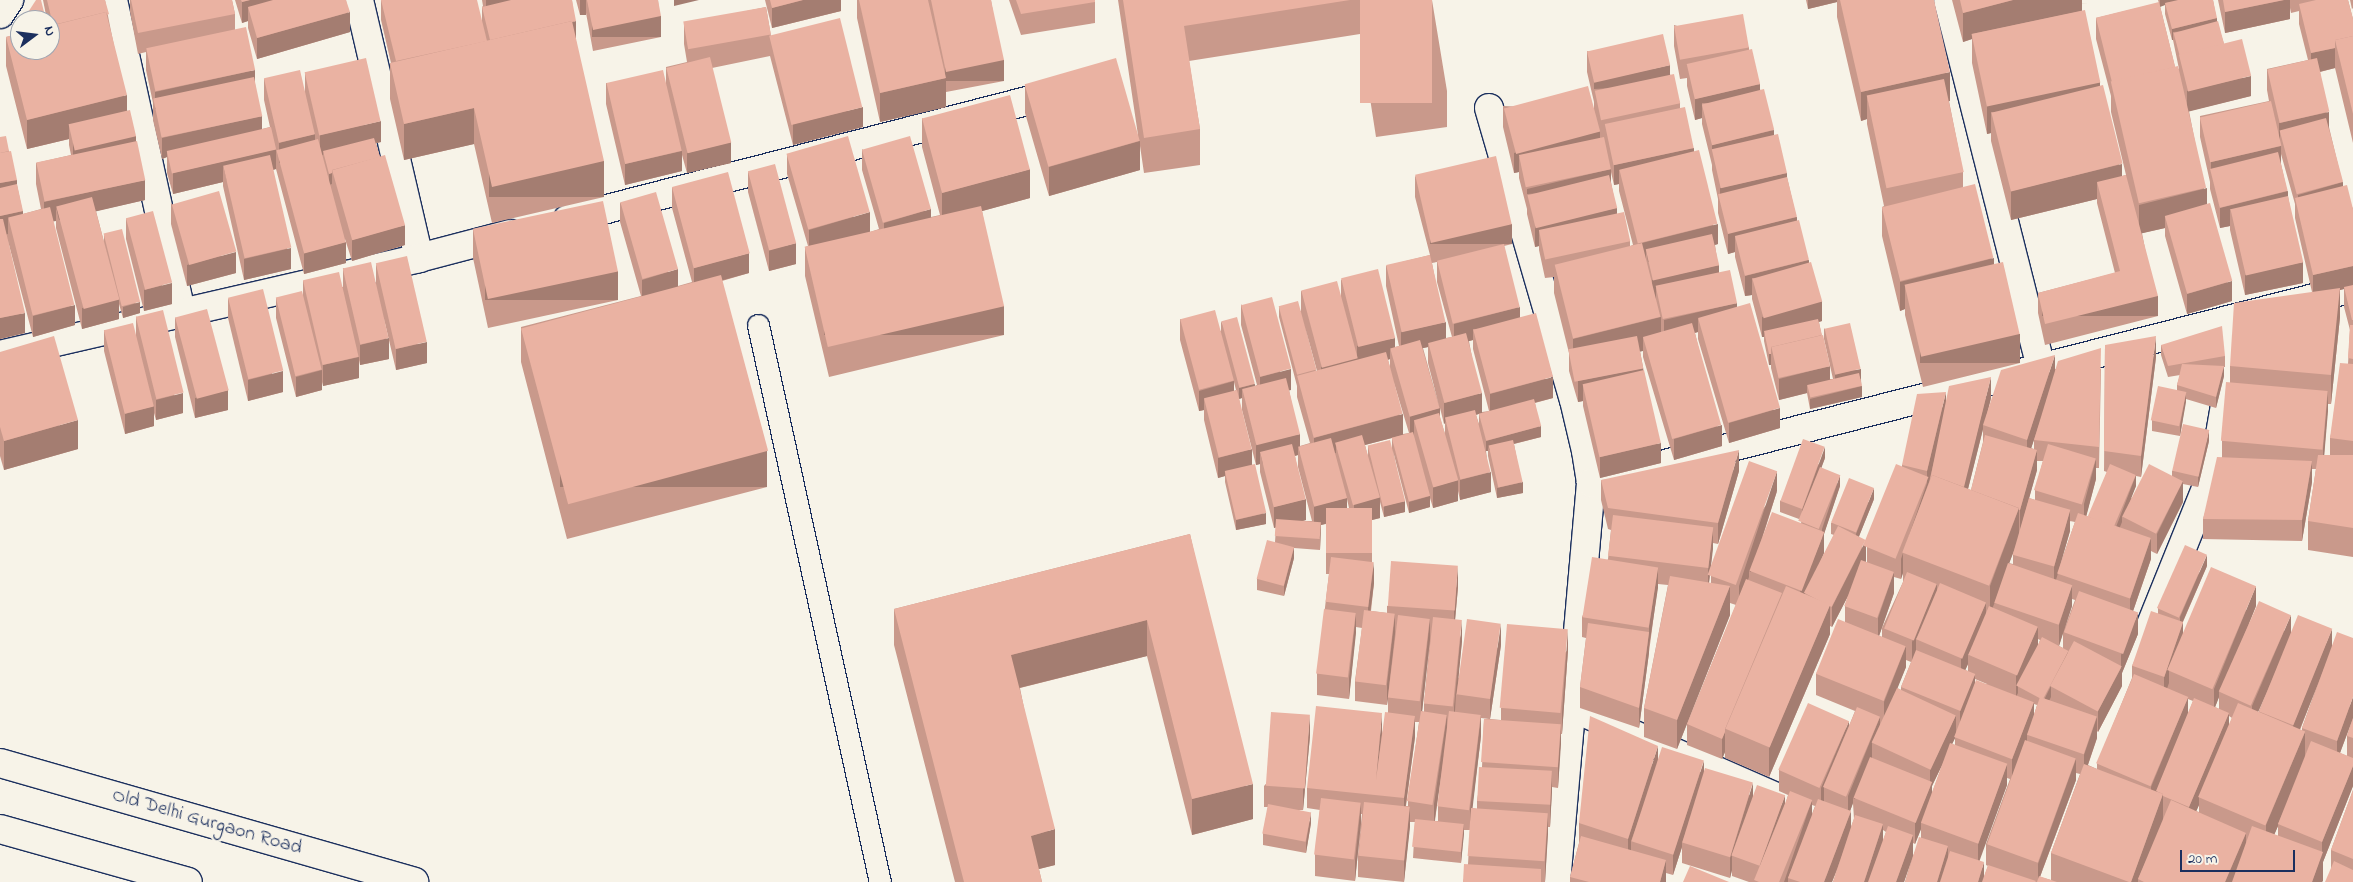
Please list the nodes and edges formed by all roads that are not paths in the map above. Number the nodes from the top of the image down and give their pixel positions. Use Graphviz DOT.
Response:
graph roads {
  1 [pos="9,0"];
  2 [pos="113,0"];
  3 [pos="359,0"];
  4 [pos="1948,0"];
  5 [pos="0,14"];
  6 [pos="1087,86"];
  7 [pos="1489,108"];
  8 [pos="419,258"];
  9 [pos="2353,288"];
  10 [pos="181,313"];
  11 [pos="2228,320"];
  12 [pos="758,325"];
  13 [pos="0,355"];
  14 [pos="2041,368"];
  15 [pos="1591,483"];
  16 [pos="1571,707"];
  17 [pos="0,763"];
  18 [pos="1843,823"];
  19 [pos="0,830"];
  20 [pos="188,882"];
  21 [pos="414,882"];
  22 [pos="880,882"];
  23 [pos="1556,882"];
  24 [pos="2046,882"];
  1 -- 5 [label="street"];
  2 -- 10 [label="street"];
  3 -- 8 [label="street"];
  4 -- 14 [label="street"];
  6 -- 8 [label="street"];
  7 -- 15 [label="street"];
  8 -- 10 [label="street"];
  9 -- 11 [label="street"];
  10 -- 13 [label="street"];
  11 -- 14 [label="street"];
  11 -- 24 [label="street"];
  12 -- 22 [label="lane"];
  14 -- 15 [label="street"];
  15 -- 16 [label="street"];
  16 -- 18 [label="street"];
  16 -- 23 [label="street"];
  17 -- 21 [label="street, Old Delhi Gurgaon Road"];
  19 -- 20 [label="street"];
}
